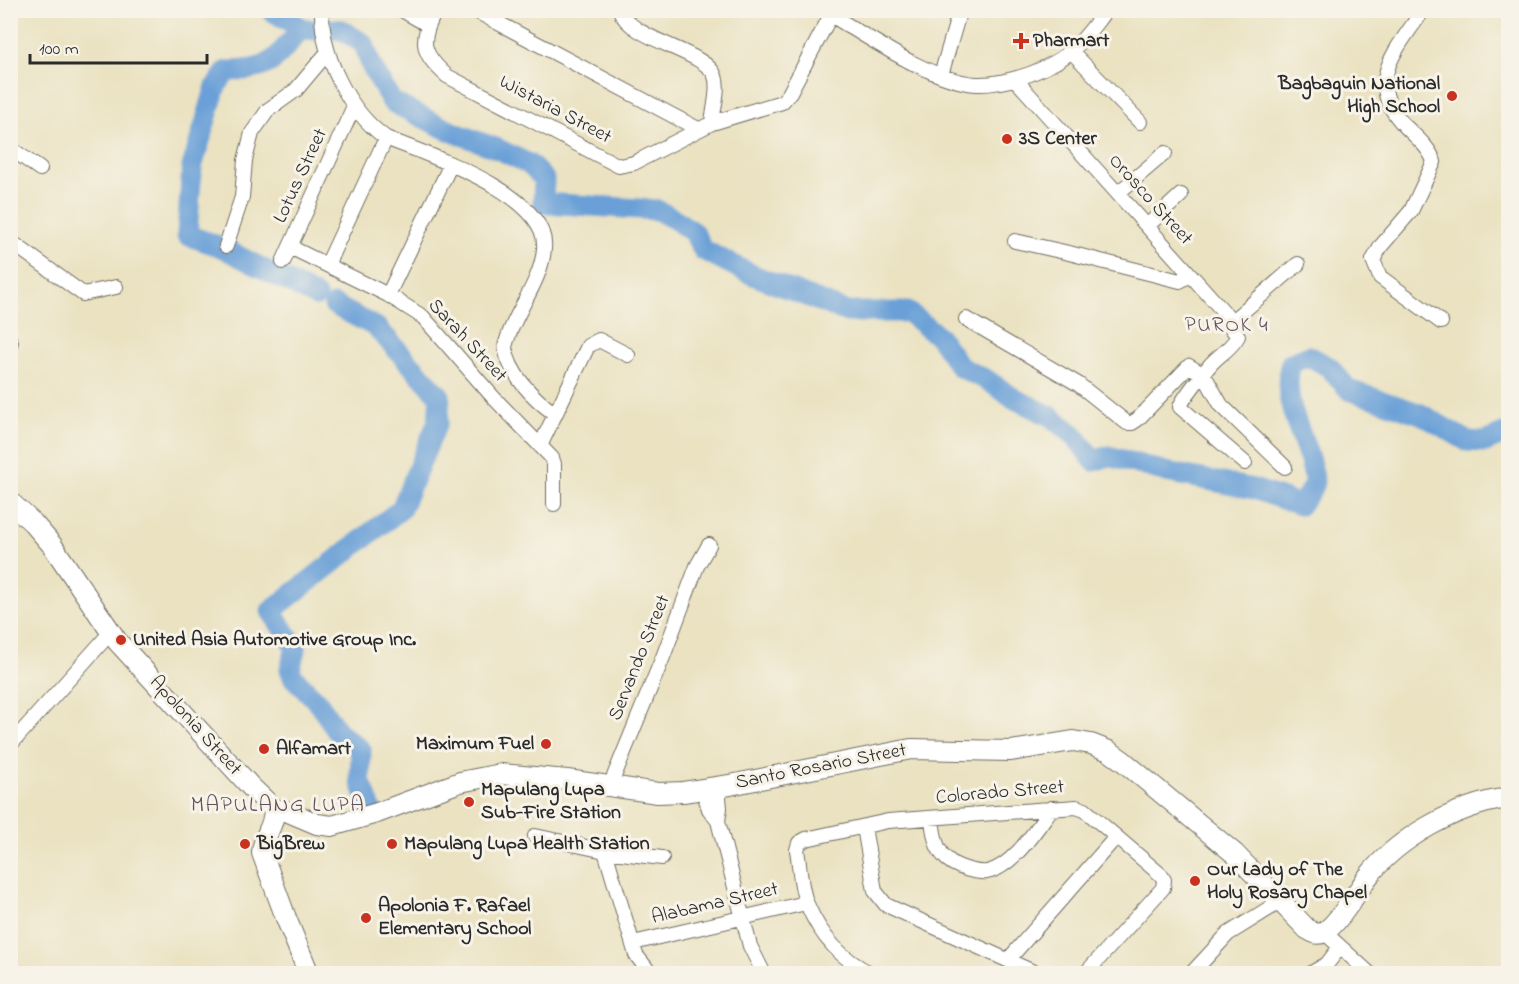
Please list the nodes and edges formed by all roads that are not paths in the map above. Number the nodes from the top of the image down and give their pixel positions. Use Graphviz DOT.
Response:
graph roads {
  1 [pos="322,10"];
  2 [pos="402,10"];
  3 [pos="436,10"];
  4 [pos="474,10"];
  5 [pos="620,10"];
  6 [pos="960,10"];
  7 [pos="1106,10"];
  8 [pos="1423,10"];
  9 [pos="831,13"];
  10 [pos="428,25"];
  11 [pos="1071,51"];
  12 [pos="327,52"];
  13 [pos="941,75"];
  14 [pos="1015,79"];
  15 [pos="354,106"];
  16 [pos="1140,122"];
  17 [pos="712,123"];
  18 [pos="698,129"];
  19 [pos="386,138"];
  20 [pos="10,148"];
  21 [pos="1165,153"];
  22 [pos="451,164"];
  23 [pos="40,169"];
  24 [pos="1118,194"];
  25 [pos="1181,195"];
  26 [pos="1147,226"];
  27 [pos="10,241"];
  28 [pos="1015,242"];
  29 [pos="225,246"];
  30 [pos="290,247"];
  31 [pos="283,262"];
  32 [pos="1298,264"];
  33 [pos="327,265"];
  34 [pos="1190,275"];
  35 [pos="116,287"];
  36 [pos="388,295"];
  37 [pos="966,319"];
  38 [pos="1232,321"];
  39 [pos="1441,322"];
  40 [pos="628,355"];
  41 [pos="1204,375"];
  42 [pos="555,414"];
  43 [pos="540,446"];
  44 [pos="1245,463"];
  45 [pos="1285,467"];
  46 [pos="10,502"];
  47 [pos="554,504"];
  48 [pos="709,545"];
  49 [pos="111,632"];
  50 [pos="10,745"];
  51 [pos="609,786"];
  52 [pos="711,788"];
  53 [pos="1509,798"];
  54 [pos="1052,808"];
  55 [pos="275,812"];
  56 [pos="932,818"];
  57 [pos="864,827"];
  58 [pos="535,836"];
  59 [pos="1116,837"];
  60 [pos="605,851"];
  61 [pos="662,858"];
  62 [pos="1281,901"];
  63 [pos="806,903"];
  64 [pos="742,917"];
  65 [pos="1324,932"];
  66 [pos="633,943"];
  67 [pos="1340,947"];
  68 [pos="1008,960"];
  69 [pos="309,974"];
  70 [pos="651,974"];
  71 [pos="764,974"];
  72 [pos="872,974"];
  73 [pos="1038,974"];
  74 [pos="1085,974"];
  75 [pos="1191,974"];
  76 [pos="1310,974"];
  77 [pos="1370,974"];
  1 -- 12 [label="street"];
  2 -- 10 [label="street"];
  3 -- 10 [label="street"];
  4 -- 18 [label="street"];
  5 -- 17 [label="street"];
  6 -- 13 [label="street"];
  7 -- 11 [label="street"];
  8 -- 39 [label="street"];
  9 -- 13 [label="street"];
  9 -- 17 [label="street"];
  10 -- 18 [label="street, Wistaria Street"];
  11 -- 14 [label="street"];
  11 -- 16 [label="street"];
  12 -- 15 [label="street"];
  12 -- 29 [label="street"];
  13 -- 14 [label="street"];
  14 -- 24 [label="street, Orosco Street"];
  15 -- 19 [label="street"];
  15 -- 30 [label="street, Lotus Street"];
  17 -- 18 [label="street"];
  19 -- 22 [label="street"];
  19 -- 33 [label="street"];
  20 -- 23 [label="street"];
  21 -- 24 [label="street"];
  22 -- 36 [label="street"];
  22 -- 42 [label="street"];
  24 -- 26 [label="street, Orosco Street"];
  25 -- 26 [label="street"];
  26 -- 34 [label="street, Orosco Street"];
  27 -- 35 [label="street"];
  28 -- 34 [label="street"];
  30 -- 31 [label="street, Lotus Street"];
  30 -- 33 [label="street, Sarah Street"];
  32 -- 38 [label="street"];
  33 -- 36 [label="street, Sarah Street"];
  34 -- 38 [label="street, Orosco Street"];
  36 -- 43 [label="street, Sarah Street"];
  37 -- 41 [label="street"];
  38 -- 41 [label="street"];
  40 -- 42 [label="street"];
  41 -- 44 [label="street"];
  41 -- 45 [label="street"];
  42 -- 43 [label="street"];
  43 -- 47 [label="street, Sarah Street"];
  46 -- 49 [label="street, Apolonia Street"];
  48 -- 51 [label="street, Servando Street"];
  49 -- 50 [label="street"];
  49 -- 55 [label="street, Apolonia Street"];
  51 -- 52 [label="street, Santo Rosario Street"];
  51 -- 55 [label="street, Santo Rosario Street"];
  52 -- 62 [label="street, Santo Rosario Street"];
  52 -- 64 [label="street"];
  53 -- 65 [label="street"];
  54 -- 56 [label="street, Colorado Street"];
  54 -- 56 [label="street"];
  54 -- 59 [label="street, Colorado Street"];
  55 -- 69 [label="street"];
  56 -- 57 [label="street, Colorado Street"];
  57 -- 63 [label="street, Colorado Street"];
  57 -- 68 [label="street"];
  58 -- 60 [label="street"];
  59 -- 68 [label="street"];
  59 -- 74 [label="street, Colorado Street"];
  60 -- 61 [label="street"];
  60 -- 66 [label="street"];
  62 -- 65 [label="street, Santo Rosario Street"];
  62 -- 75 [label="street"];
  63 -- 64 [label="street, Alabama Street"];
  63 -- 72 [label="street"];
  64 -- 66 [label="street, Alabama Street"];
  64 -- 71 [label="street"];
  65 -- 67 [label="street"];
  66 -- 70 [label="street"];
  67 -- 76 [label="street"];
  67 -- 77 [label="street"];
  68 -- 73 [label="street"];
}
